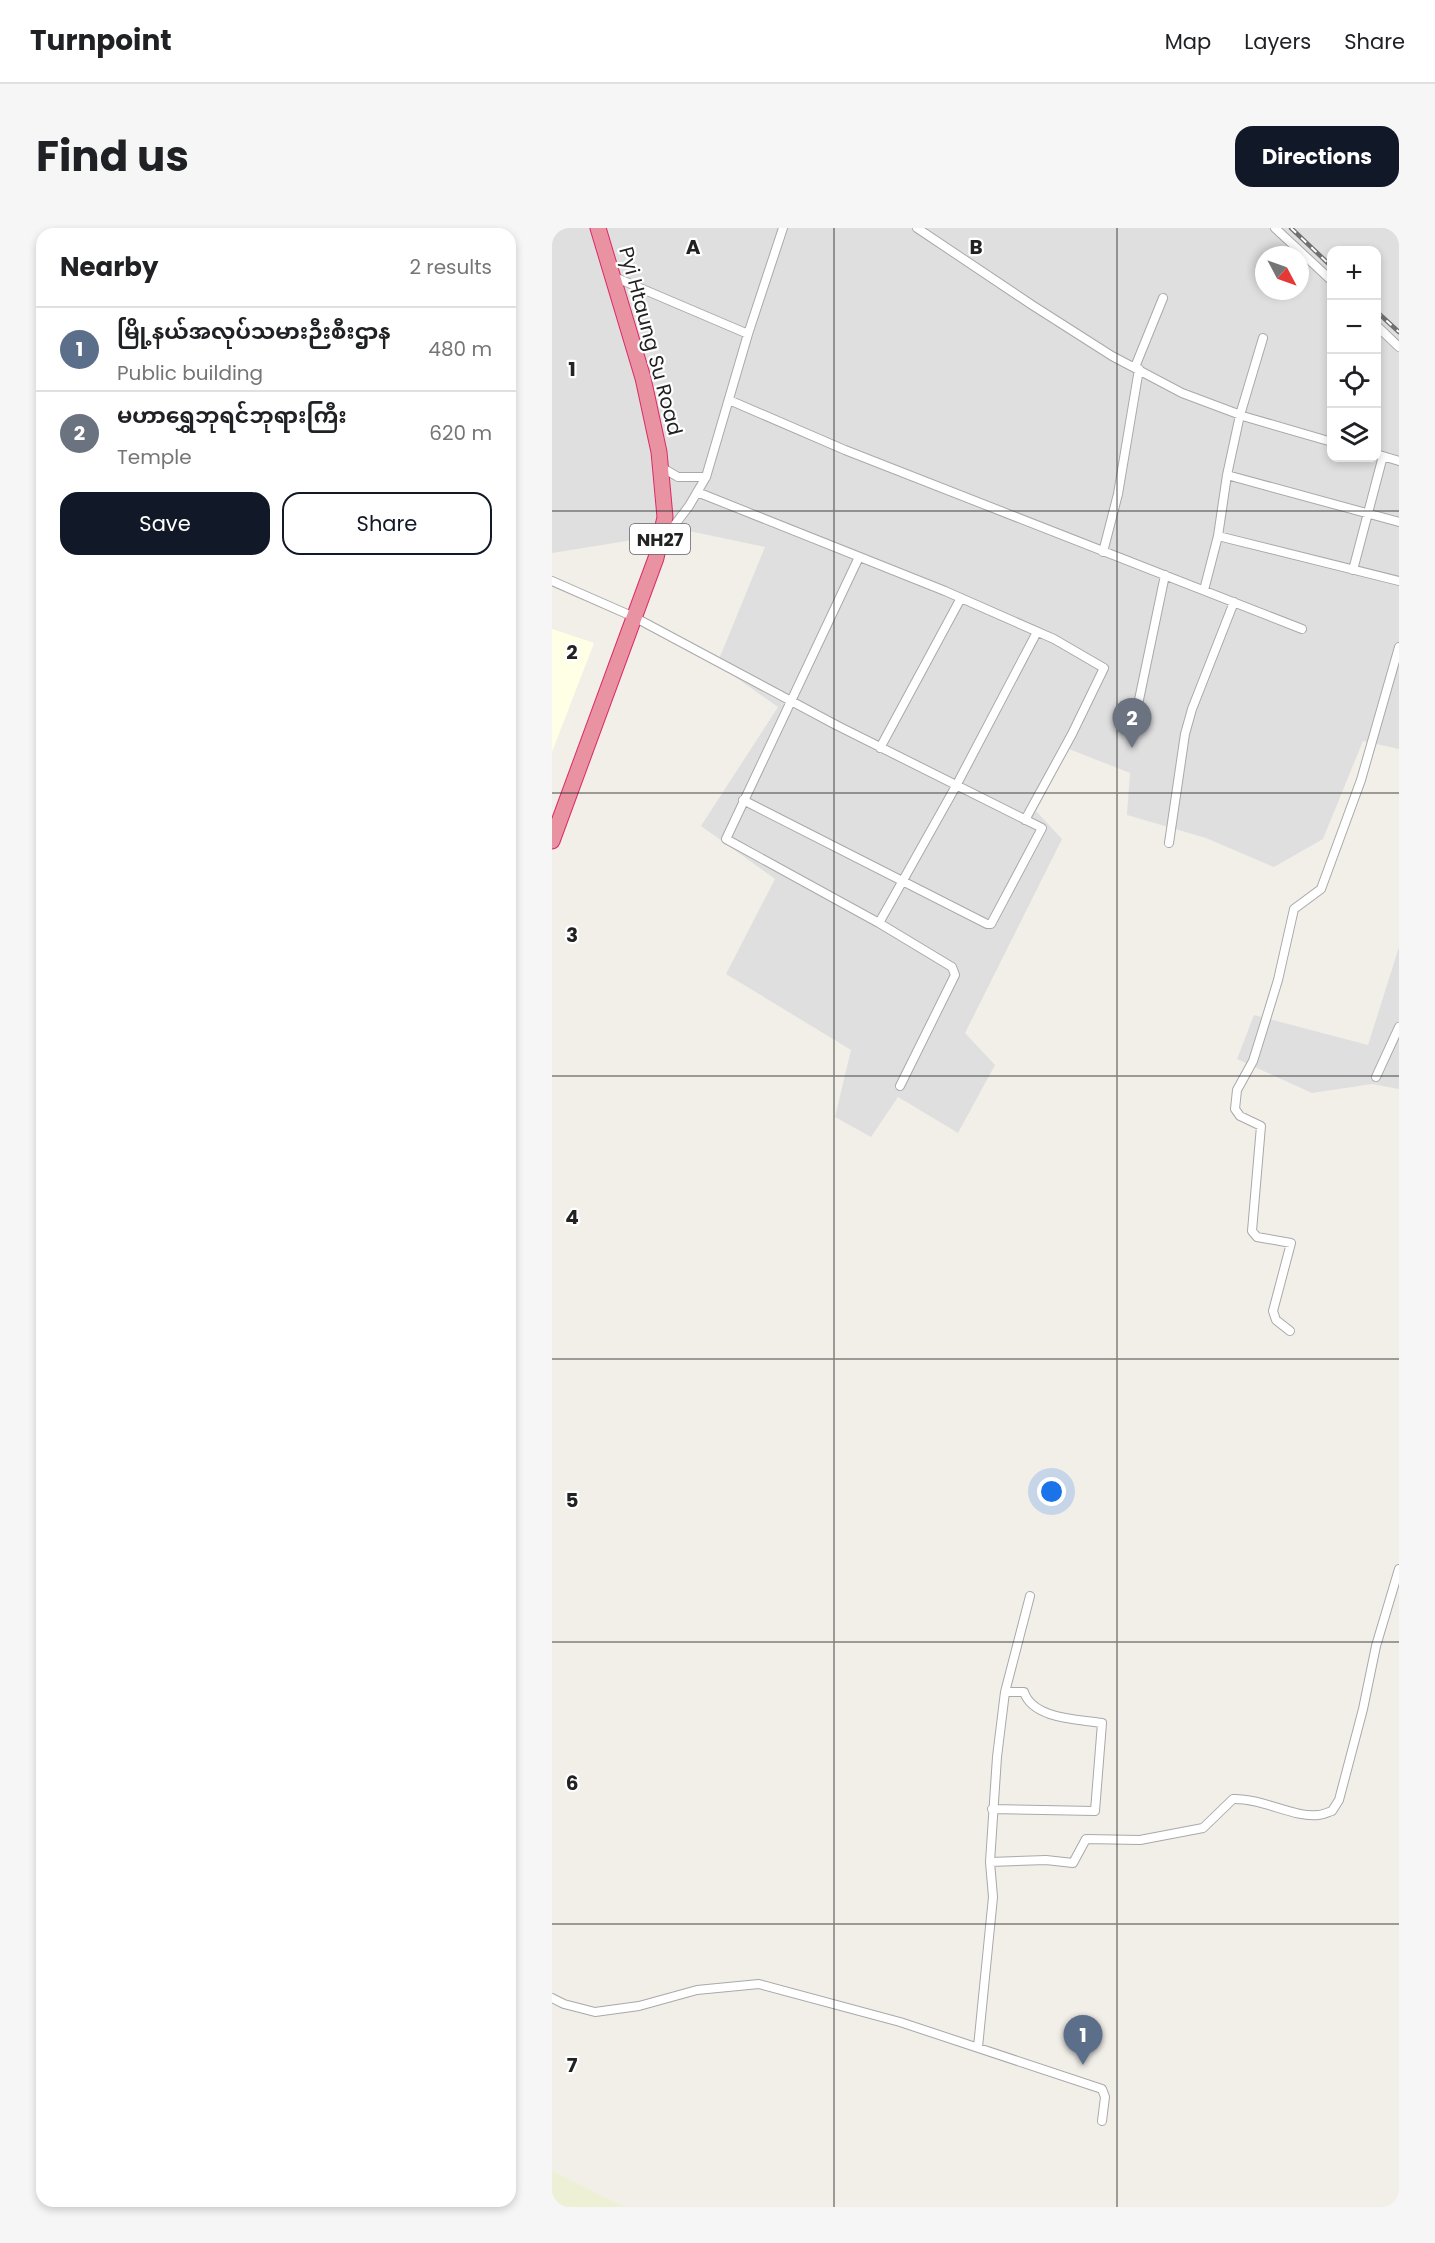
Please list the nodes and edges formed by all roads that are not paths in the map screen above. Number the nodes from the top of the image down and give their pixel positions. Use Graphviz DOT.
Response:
graph roads {
  1 [pos="598,228"];
  2 [pos="783,228"];
  3 [pos="917,228"];
  4 [pos="1275,228"];
  5 [pos="611,276"];
  6 [pos="1327,276"];
  7 [pos="1162,298"];
  8 [pos="1381,329"];
  9 [pos="747,334"];
  10 [pos="1263,338"];
  11 [pos="1399,347"];
  12 [pos="1137,368"];
  13 [pos="729,400"];
  14 [pos="1240,415"];
  15 [pos="1327,441"];
  16 [pos="1381,455"];
  17 [pos="1399,461"];
  18 [pos="1378,462"];
  19 [pos="661,467"];
  20 [pos="1227,475"];
  21 [pos="706,477"];
  22 [pos="697,492"];
  23 [pos="1367,514"];
  24 [pos="1399,522"];
  25 [pos="1218,536"];
  26 [pos="659,545"];
  27 [pos="1103,552"];
  28 [pos="859,557"];
  29 [pos="1353,570"];
  30 [pos="1165,575"];
  31 [pos="552,581"];
  32 [pos="1399,581"];
  33 [pos="1204,590"];
  34 [pos="961,598"];
  35 [pos="1234,602"];
  36 [pos="634,617"];
  37 [pos="1302,629"];
  38 [pos="1037,632"];
  39 [pos="1399,647"];
  40 [pos="1397,661"];
  41 [pos="790,700"];
  42 [pos="1135,719"];
  43 [pos="880,748"];
  44 [pos="956,786"];
  45 [pos="743,800"];
  46 [pos="1025,819"];
  47 [pos="552,841"];
  48 [pos="1169,843"];
  49 [pos="902,880"];
  50 [pos="879,923"];
  51 [pos="1399,1027"];
  52 [pos="1376,1077"];
  53 [pos="900,1086"];
  54 [pos="1290,1331"];
  55 [pos="1399,1569"];
  56 [pos="1030,1596"];
  57 [pos="1005,1692"];
  58 [pos="992,1809"];
  59 [pos="990,1862"];
  60 [pos="552,1998"];
  61 [pos="978,2047"];
  62 [pos="1102,2121"];
  1 -- 5 [label="highway, Pyi Htaung Su Road / NH27"];
  2 -- 9 [label="street"];
  3 -- 12 [label="street"];
  4 -- 6 [label="street"];
  5 -- 9 [label="street"];
  5 -- 19 [label="highway, Pyi Htaung Su Road / NH27"];
  7 -- 12 [label="street"];
  8 -- 11 [label="street"];
  9 -- 13 [label="street"];
  10 -- 14 [label="street"];
  12 -- 14 [label="street"];
  12 -- 27 [label="street"];
  13 -- 21 [label="street"];
  13 -- 27 [label="street"];
  14 -- 15 [label="street"];
  14 -- 20 [label="street"];
  16 -- 17 [label="street"];
  18 -- 23 [label="street"];
  19 -- 21 [label="street"];
  19 -- 26 [label="highway, Pyi Htaung Su Road / NH27"];
  20 -- 23 [label="street"];
  20 -- 25 [label="street"];
  21 -- 22 [label="street"];
  22 -- 26 [label="street"];
  22 -- 28 [label="street"];
  23 -- 24 [label="street"];
  23 -- 29 [label="street"];
  25 -- 29 [label="street"];
  25 -- 33 [label="street"];
  26 -- 36 [label="highway, Pyi Htaung Su Road / NH27"];
  27 -- 30 [label="street"];
  28 -- 34 [label="street"];
  28 -- 41 [label="street"];
  29 -- 32 [label="street"];
  30 -- 33 [label="street"];
  30 -- 42 [label="street"];
  31 -- 36 [label="street"];
  33 -- 35 [label="street"];
  34 -- 38 [label="street"];
  34 -- 43 [label="street"];
  35 -- 37 [label="street"];
  35 -- 48 [label="street"];
  36 -- 41 [label="street"];
  36 -- 47 [label="highway, Pyi Htaung Su Road / NH27"];
  38 -- 44 [label="street"];
  38 -- 46 [label="street"];
  39 -- 40 [label="street"];
  40 -- 54 [label="street"];
  41 -- 43 [label="street"];
  41 -- 45 [label="street"];
  43 -- 44 [label="street"];
  44 -- 46 [label="street"];
  44 -- 49 [label="street"];
  45 -- 49 [label="street"];
  45 -- 50 [label="street"];
  46 -- 49 [label="street"];
  49 -- 50 [label="street"];
  50 -- 53 [label="street"];
  51 -- 52 [label="street"];
  55 -- 59 [label="street"];
  56 -- 57 [label="street"];
  57 -- 58 [label="street"];
  57 -- 58 [label="street"];
  58 -- 59 [label="street"];
  59 -- 61 [label="street"];
  60 -- 61 [label="street"];
  61 -- 62 [label="street"];
}
